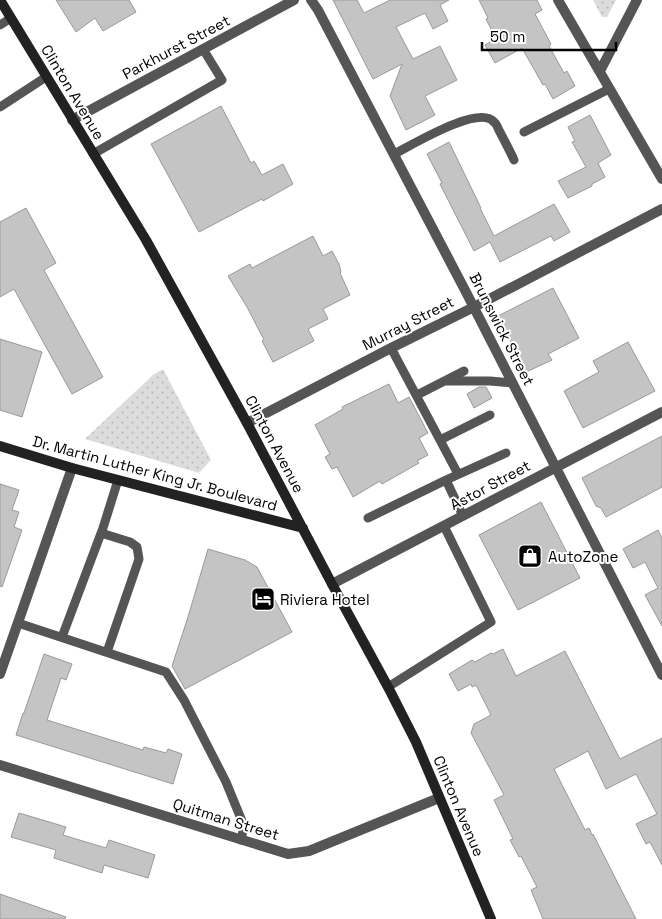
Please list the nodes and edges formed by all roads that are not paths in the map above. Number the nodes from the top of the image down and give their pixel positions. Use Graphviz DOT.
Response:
graph roads {
  1 [pos="0,0"];
  2 [pos="294,0"];
  3 [pos="311,0"];
  4 [pos="558,0"];
  5 [pos="637,0"];
  6 [pos="11,18"];
  7 [pos="0,24"];
  8 [pos="204,49"];
  9 [pos="600,71"];
  10 [pos="46,77"];
  11 [pos="610,89"];
  12 [pos="0,107"];
  13 [pos="72,120"];
  14 [pos="524,132"];
  15 [pos="93,154"];
  16 [pos="394,154"];
  17 [pos="514,160"];
  18 [pos="662,179"];
  19 [pos="662,209"];
  20 [pos="474,307"];
  21 [pos="391,348"];
  22 [pos="464,371"];
  23 [pos="445,380"];
  24 [pos="512,384"];
  25 [pos="417,395"];
  26 [pos="662,412"];
  27 [pos="490,415"];
  28 [pos="247,423"];
  29 [pos="440,440"];
  30 [pos="0,446"];
  31 [pos="506,453"];
  32 [pos="72,468"];
  33 [pos="555,468"];
  34 [pos="458,474"];
  35 [pos="118,480"];
  36 [pos="446,480"];
  37 [pos="464,516"];
  38 [pos="368,518"];
  39 [pos="444,526"];
  40 [pos="303,528"];
  41 [pos="101,533"];
  42 [pos="332,584"];
  43 [pos="18,623"];
  44 [pos="62,637"];
  45 [pos="108,652"];
  46 [pos="0,674"];
  47 [pos="662,675"];
  48 [pos="388,687"];
  49 [pos="0,765"];
  50 [pos="439,798"];
  51 [pos="241,840"];
  52 [pos="491,919"];
  1 -- 6 [label="main road, Clinton Avenue"];
  2 -- 8 [label="street, Parkhurst Street"];
  3 -- 16 [label="street, Brunswick Street"];
  4 -- 9 [label="street"];
  5 -- 9 [label="street"];
  6 -- 7 [label="lane"];
  6 -- 10 [label="main road, Clinton Avenue"];
  8 -- 13 [label="street, Parkhurst Street"];
  8 -- 15 [label="lane"];
  9 -- 11 [label="street"];
  10 -- 12 [label="lane"];
  10 -- 13 [label="main road, Clinton Avenue"];
  11 -- 14 [label="lane"];
  11 -- 18 [label="street"];
  13 -- 15 [label="main road, Clinton Avenue"];
  15 -- 28 [label="main road, Clinton Avenue"];
  16 -- 17 [label="lane"];
  16 -- 20 [label="street, Brunswick Street"];
  19 -- 20 [label="street, Murray Street"];
  20 -- 21 [label="street, Murray Street"];
  20 -- 24 [label="street, Brunswick Street"];
  21 -- 25 [label="lane"];
  21 -- 28 [label="street, Murray Street"];
  22 -- 23 [label="lane"];
  23 -- 24 [label="lane"];
  23 -- 25 [label="lane"];
  24 -- 33 [label="street, Brunswick Street"];
  25 -- 29 [label="lane"];
  26 -- 33 [label="street, Astor Street"];
  27 -- 29 [label="lane"];
  28 -- 40 [label="main road, Clinton Avenue"];
  29 -- 34 [label="lane"];
  30 -- 32 [label="main road, Dr. Martin Luther King Jr. Boulevard"];
  31 -- 34 [label="lane"];
  32 -- 35 [label="main road, Dr. Martin Luther King Jr. Boulevard"];
  32 -- 43 [label="street"];
  33 -- 37 [label="street, Astor Street"];
  33 -- 47 [label="street, Brunswick Street"];
  34 -- 36 [label="lane"];
  35 -- 40 [label="main road, Dr. Martin Luther King Jr. Boulevard"];
  35 -- 41 [label="lane"];
  36 -- 37 [label="lane"];
  36 -- 38 [label="lane"];
  37 -- 39 [label="street, Astor Street"];
  39 -- 42 [label="street, Astor Street"];
  39 -- 48 [label="lane"];
  40 -- 42 [label="main road, Clinton Avenue"];
  41 -- 44 [label="lane"];
  41 -- 45 [label="lane"];
  42 -- 48 [label="main road, Clinton Avenue"];
  43 -- 44 [label="lane"];
  43 -- 46 [label="street"];
  44 -- 45 [label="lane"];
  45 -- 51 [label="lane"];
  48 -- 50 [label="main road, Clinton Avenue"];
  49 -- 51 [label="street, Quitman Street"];
  50 -- 51 [label="street, Quitman Street"];
  50 -- 52 [label="main road, Clinton Avenue"];
}
